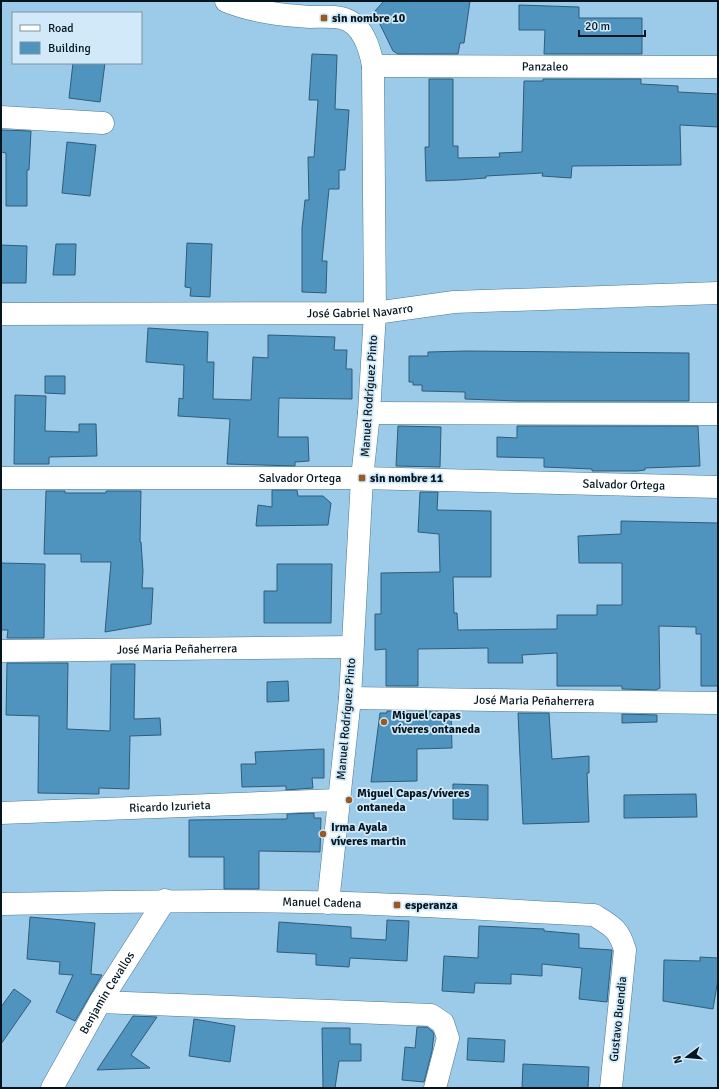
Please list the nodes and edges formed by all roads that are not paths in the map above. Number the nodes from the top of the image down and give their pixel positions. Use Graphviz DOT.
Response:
graph roads {
  1 [pos="226,1"];
  2 [pos="373,66"];
  3 [pos="718,67"];
  4 [pos="1,116"];
  5 [pos="103,123"];
  6 [pos="718,292"];
  7 [pos="375,313"];
  8 [pos="1,314"];
  9 [pos="369,413"];
  10 [pos="718,414"];
  11 [pos="1,478"];
  12 [pos="362,478"];
  13 [pos="718,487"];
  14 [pos="352,647"];
  15 [pos="1,652"];
  16 [pos="350,698"];
  17 [pos="718,703"];
  18 [pos="338,800"];
  19 [pos="1,812"];
  20 [pos="165,900"];
  21 [pos="328,903"];
  22 [pos="1,904"];
  23 [pos="625,950"];
  24 [pos="100,1002"];
  25 [pos="52,1088"];
  26 [pos="435,1088"];
  27 [pos="611,1088"];
  1 -- 2 [label="street, Manuel Rodríguez Pinto"];
  2 -- 3 [label="street, Panzaleo"];
  2 -- 7 [label="street, Manuel Rodríguez Pinto"];
  4 -- 5 [label="street"];
  6 -- 7 [label="street, José Gabriel Navarro"];
  7 -- 8 [label="street, José Gabriel Navarro"];
  7 -- 9 [label="street, Manuel Rodríguez Pinto"];
  9 -- 10 [label="street"];
  9 -- 12 [label="street, Manuel Rodríguez Pinto"];
  11 -- 12 [label="street, Salvador Ortega"];
  12 -- 13 [label="street, Salvador Ortega"];
  12 -- 14 [label="street, Manuel Rodríguez Pinto"];
  14 -- 15 [label="street, José Maria Peñaherrera"];
  14 -- 16 [label="street, Manuel Rodríguez Pinto"];
  16 -- 17 [label="street, José Maria Peñaherrera"];
  16 -- 18 [label="street, Manuel Rodríguez Pinto"];
  18 -- 19 [label="street, Ricardo Izurieta"];
  18 -- 21 [label="street, Manuel Rodríguez Pinto"];
  20 -- 21 [label="street, Manuel Cadena"];
  20 -- 22 [label="street, Manuel Cadena"];
  20 -- 24 [label="street, Benjamin Cevallos"];
  21 -- 23 [label="street, Manuel Cadena"];
  23 -- 27 [label="street, Gustavo Buendia"];
  24 -- 25 [label="street, Benjamin Cevallos"];
  24 -- 26 [label="street"];
}
